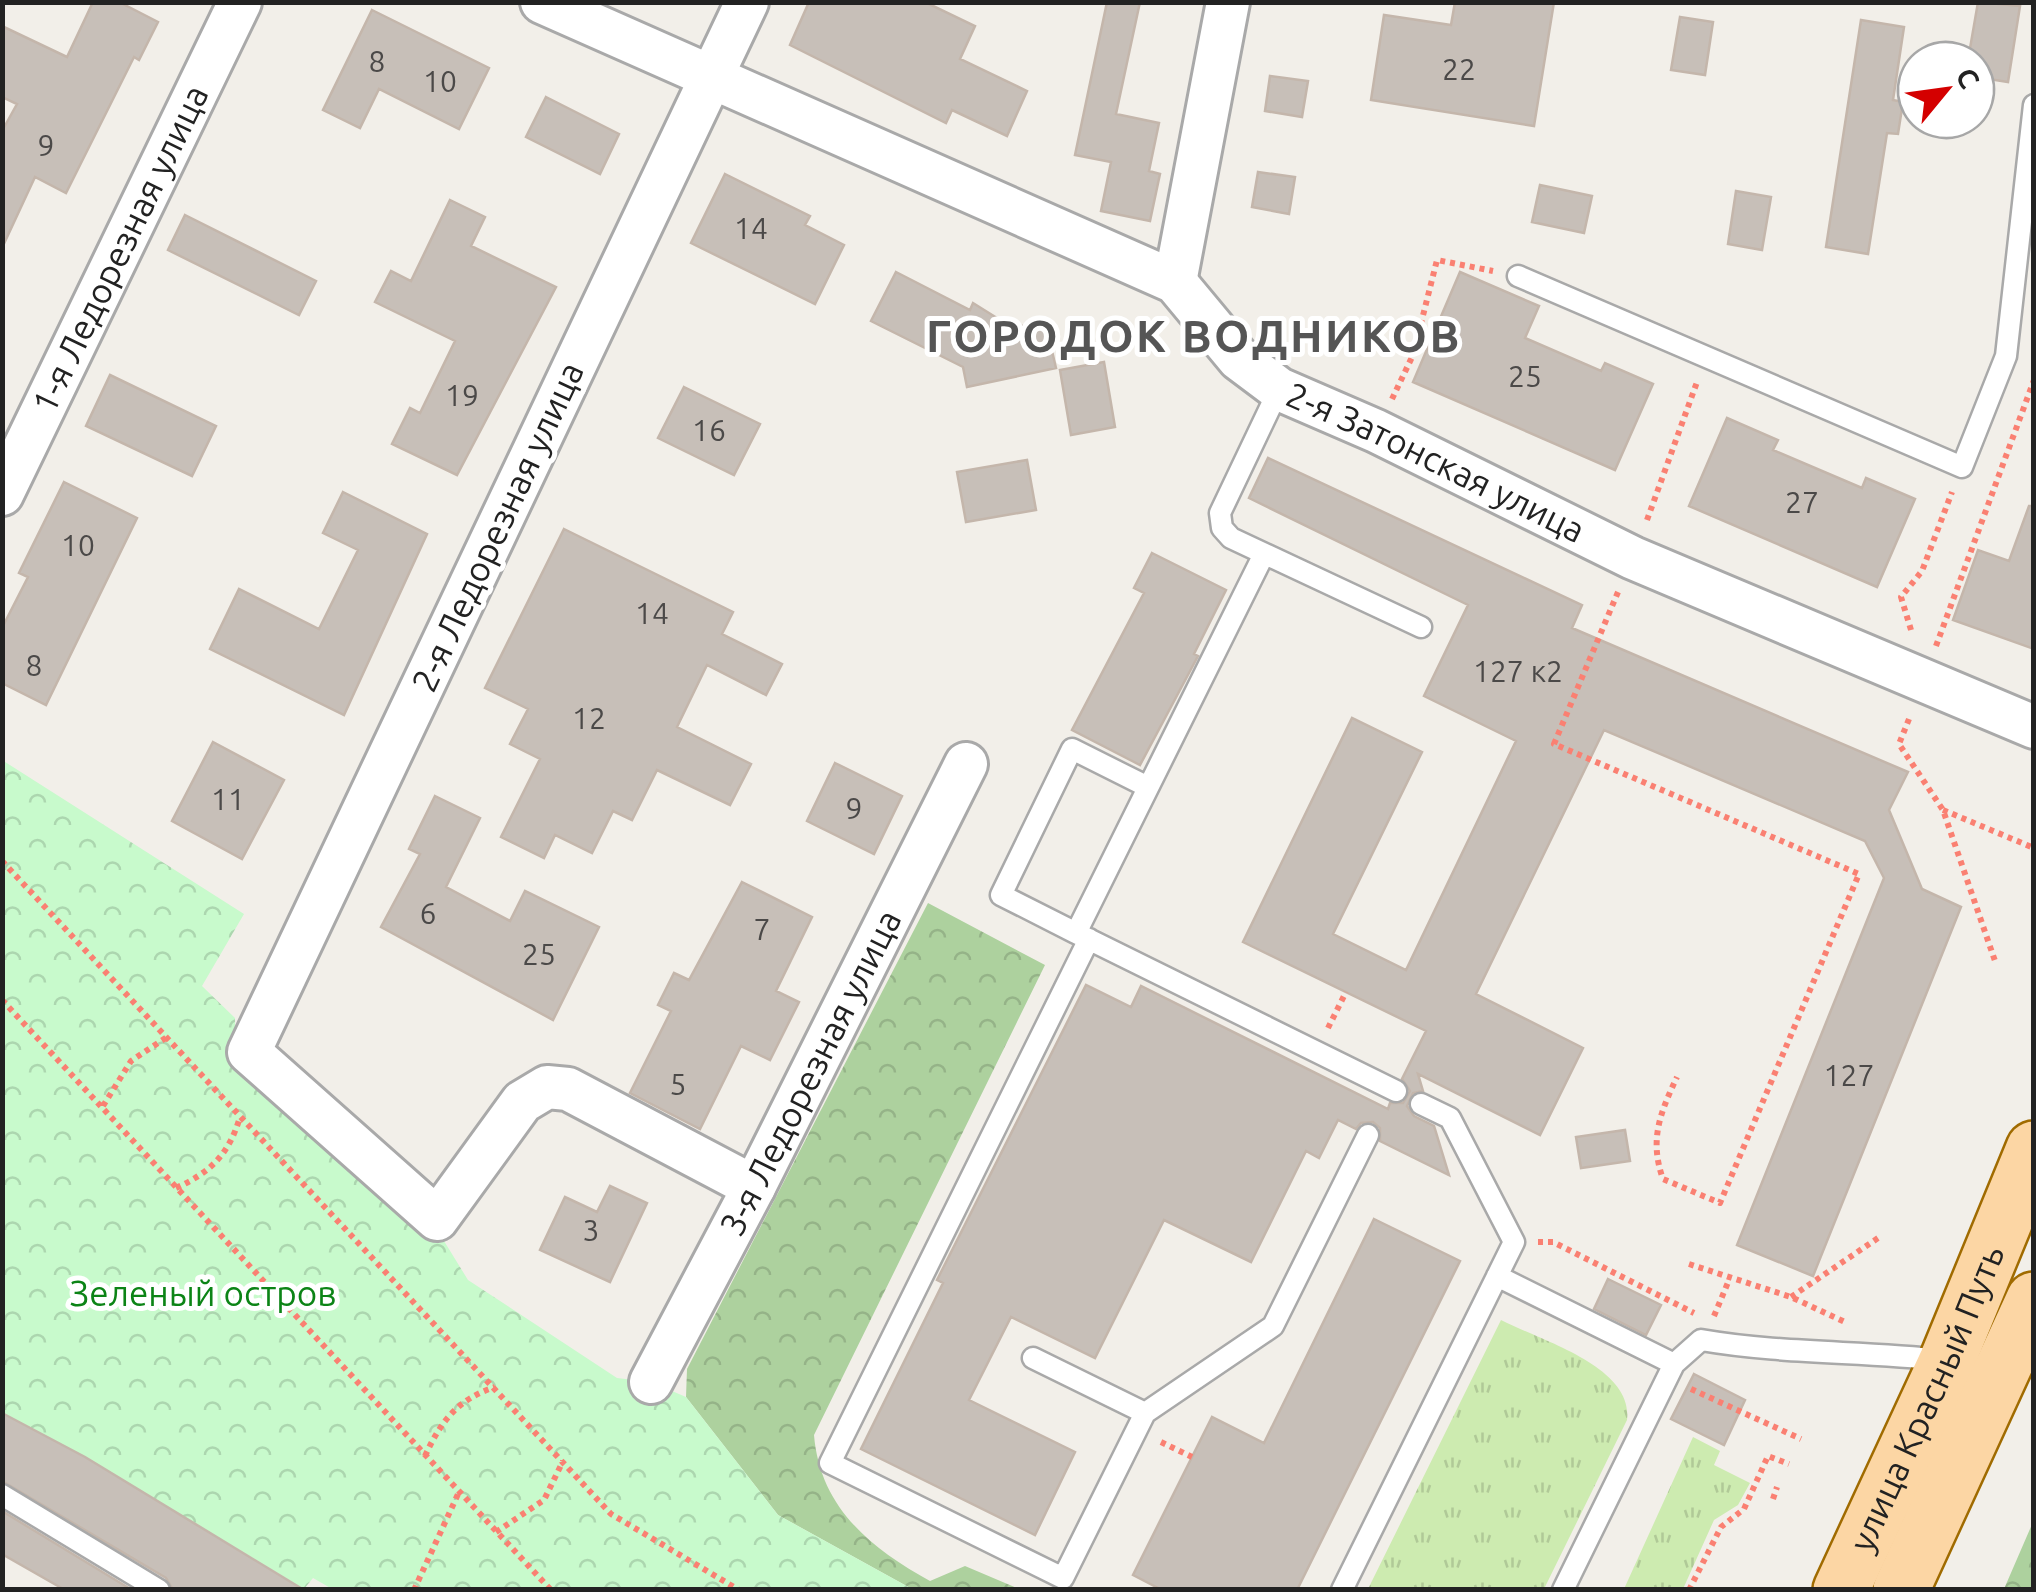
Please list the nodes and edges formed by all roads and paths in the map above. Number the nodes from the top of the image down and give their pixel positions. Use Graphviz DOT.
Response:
graph roads {
  1 [pos="240,2"];
  2 [pos="542,2"];
  3 [pos="747,2"];
  4 [pos="1228,2"];
  5 [pos="710,80"];
  6 [pos="2034,105"];
  7 [pos="1518,276"];
  8 [pos="1175,282"];
  9 [pos="1706,357"];
  10 [pos="1278,390"];
  11 [pos="1376,431"];
  12 [pos="1962,467"];
  13 [pos="2,494"];
  14 [pos="1264,554"];
  15 [pos="1633,558"];
  16 [pos="1421,627"];
  17 [pos="1925,680"];
  18 [pos="2034,727"];
  19 [pos="966,764"];
  20 [pos="1148,787"];
  21 [pos="1943,810"];
  22 [pos="2034,848"];
  23 [pos="2,861"];
  24 [pos="1082,936"];
  25 [pos="1346,992"];
  26 [pos="2,1000"];
  27 [pos="1329,1025"];
  28 [pos="167,1037"];
  29 [pos="1677,1077"];
  30 [pos="1390,1095"];
  31 [pos="1421,1104"];
  32 [pos="102,1106"];
  33 [pos="240,1117"];
  34 [pos="1368,1135"];
  35 [pos="2034,1149"];
  36 [pos="754,1187"];
  37 [pos="176,1188"];
  38 [pos="1881,1236"];
  39 [pos="1514,1242"];
  40 [pos="1689,1264"];
  41 [pos="1497,1276"];
  42 [pos="1729,1280"];
  43 [pos="1791,1297"];
  44 [pos="2034,1300"];
  45 [pos="1848,1323"];
  46 [pos="1033,1358"];
  47 [pos="1947,1361"];
  48 [pos="1671,1370"];
  49 [pos="651,1382"];
  50 [pos="496,1388"];
  51 [pos="1144,1413"];
  52 [pos="1800,1440"];
  53 [pos="1160,1442"];
  54 [pos="425,1456"];
  55 [pos="1192,1458"];
  56 [pos="562,1461"];
  57 [pos="1788,1464"];
  58 [pos="1778,1487"];
  59 [pos="459,1492"];
  60 [pos="2,1494"];
  61 [pos="1773,1499"];
  62 [pos="496,1532"];
  63 [pos="1062,1584"];
  64 [pos="160,1590"];
  65 [pos="414,1590"];
  66 [pos="551,1590"];
  67 [pos="739,1590"];
  68 [pos="1342,1590"];
  69 [pos="1563,1590"];
  70 [pos="1689,1590"];
  71 [pos="1842,1590"];
  72 [pos="1902,1590"];
  1 -- 13 [label="street, 1-я Ледорезная улица"];
  2 -- 5 [label="street, 2-я Затонская улица"];
  3 -- 5 [label="street, 2-я Ледорезная улица"];
  4 -- 8 [label="street"];
  5 -- 8 [label="street, 2-я Затонская улица"];
  5 -- 36 [label="street, 2-я Ледорезная улица"];
  6 -- 12 [label="lane"];
  7 -- 9 [label="lane"];
  7 -- 11 [label="path"];
  8 -- 10 [label="street, 2-я Затонская улица"];
  9 -- 12 [label="lane"];
  9 -- 15 [label="path"];
  10 -- 11 [label="street, 2-я Затонская улица"];
  10 -- 14 [label="lane"];
  11 -- 15 [label="street, 2-я Затонская улица"];
  12 -- 17 [label="path"];
  14 -- 16 [label="lane"];
  14 -- 20 [label="lane"];
  15 -- 17 [label="street, 2-я Затонская улица"];
  15 -- 29 [label="path"];
  17 -- 18 [label="street, 2-я Затонская улица"];
  19 -- 36 [label="street, 3-я Ледорезная улица"];
  20 -- 24 [label="lane"];
  20 -- 24 [label="lane"];
  21 -- 22 [label="path"];
  23 -- 28 [label="path"];
  24 -- 30 [label="lane"];
  24 -- 63 [label="lane"];
  25 -- 27 [label="path"];
  26 -- 32 [label="path"];
  28 -- 32 [label="path"];
  28 -- 33 [label="path"];
  31 -- 39 [label="lane"];
  32 -- 37 [label="path"];
  33 -- 37 [label="path"];
  33 -- 50 [label="path"];
  34 -- 51 [label="lane"];
  35 -- 47 [label="main road, улица Красный Путь"];
  36 -- 49 [label="street, 3-я Ледорезная улица"];
  37 -- 54 [label="path"];
  38 -- 43 [label="path"];
  39 -- 41 [label="lane"];
  39 -- 42 [label="path"];
  40 -- 42 [label="path"];
  41 -- 48 [label="lane"];
  41 -- 68 [label="lane"];
  42 -- 43 [label="path"];
  43 -- 45 [label="path"];
  44 -- 72 [label="main road, улица Красный Путь"];
  46 -- 51 [label="lane"];
  47 -- 48 [label="lane"];
  47 -- 71 [label="main road, улица Красный Путь"];
  48 -- 52 [label="path"];
  48 -- 69 [label="lane"];
  50 -- 54 [label="path"];
  50 -- 56 [label="path"];
  51 -- 63 [label="lane"];
  53 -- 55 [label="path"];
  54 -- 59 [label="path"];
  56 -- 62 [label="path"];
  56 -- 67 [label="path"];
  57 -- 70 [label="path"];
  58 -- 61 [label="path"];
  59 -- 62 [label="path"];
  59 -- 65 [label="path"];
  60 -- 64 [label="lane"];
  62 -- 66 [label="path"];
}
